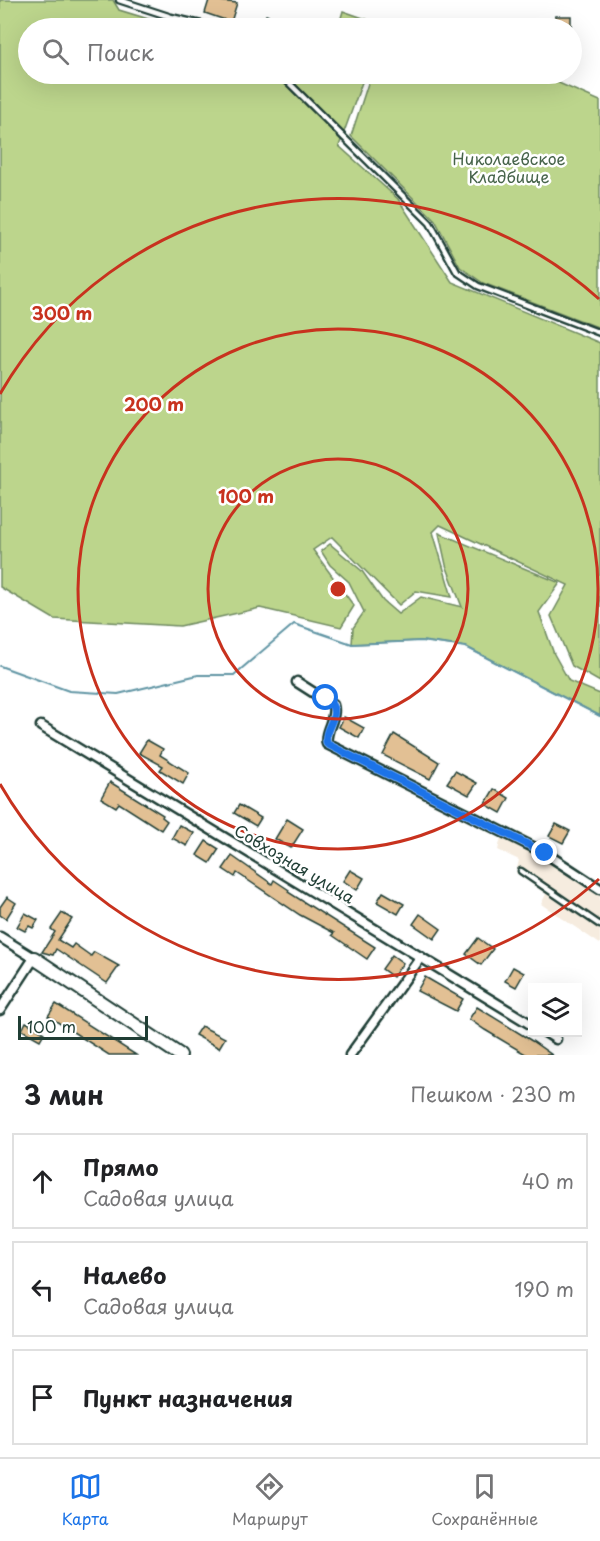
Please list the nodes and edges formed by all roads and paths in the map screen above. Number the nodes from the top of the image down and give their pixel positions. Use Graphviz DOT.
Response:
graph roads {
  1 [pos="119,0"];
  2 [pos="175,18"];
  3 [pos="290,84"];
  4 [pos="600,333"];
  5 [pos="297,682"];
  6 [pos="41,726"];
  7 [pos="521,871"];
  8 [pos="600,889"];
  9 [pos="600,925"];
  10 [pos="0,937"];
  11 [pos="421,957"];
  12 [pos="34,958"];
  13 [pos="0,1010"];
  14 [pos="528,1023"];
  15 [pos="553,1037"];
  16 [pos="556,1039"];
  17 [pos="180,1055"];
  18 [pos="350,1055"];
  1 -- 2 [label="lane"];
  3 -- 4 [label="lane"];
  5 -- 8 [label="street"];
  6 -- 11 [label="street, Совхозная улица"];
  7 -- 9 [label="lane"];
  10 -- 12 [label="street"];
  11 -- 14 [label="street, Совхозная улица"];
  11 -- 18 [label="street"];
  12 -- 13 [label="street"];
  12 -- 17 [label="street"];
  15 -- 16 [label="street"];
}
